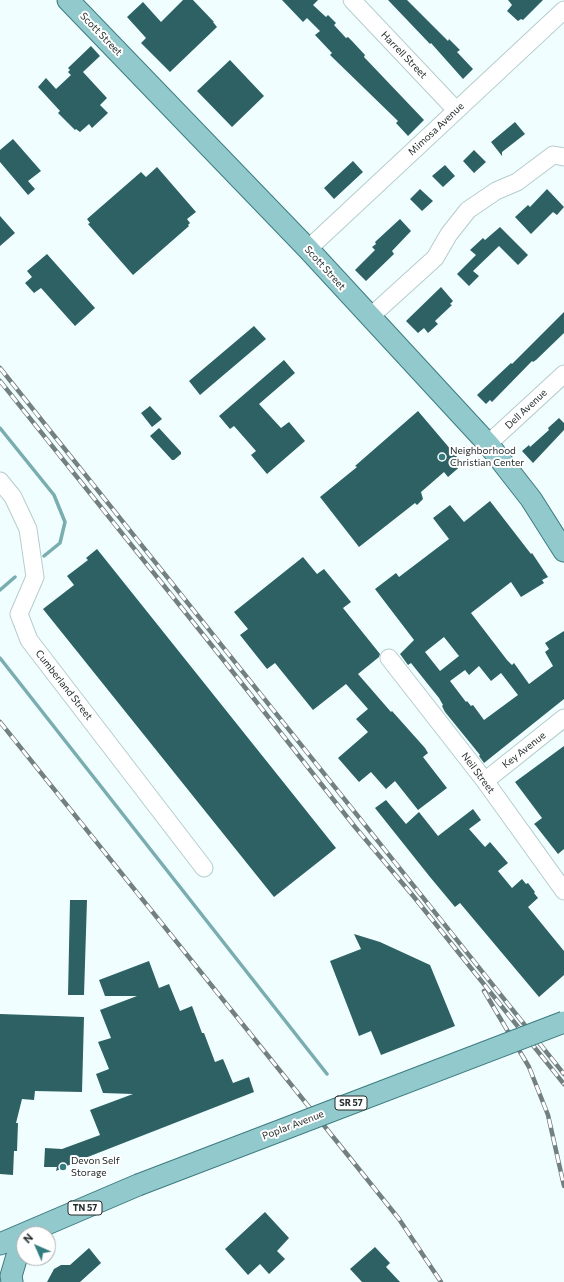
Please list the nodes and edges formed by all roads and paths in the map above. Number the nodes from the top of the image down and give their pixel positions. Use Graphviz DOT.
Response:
graph roads {
  1 [pos="68,0"];
  2 [pos="352,0"];
  3 [pos="564,10"];
  4 [pos="456,110"];
  5 [pos="559,156"];
  6 [pos="308,248"];
  7 [pos="370,317"];
  8 [pos="564,374"];
  9 [pos="488,444"];
  10 [pos="0,481"];
  11 [pos="564,551"];
  12 [pos="389,658"];
  13 [pos="564,718"];
  14 [pos="485,781"];
  15 [pos="204,868"];
  16 [pos="564,891"];
  17 [pos="564,1022"];
  18 [pos="138,1185"];
  19 [pos="50,1226"];
  20 [pos="16,1240"];
  21 [pos="0,1244"];
  22 [pos="16,1259"];
  23 [pos="12,1282"];
  1 -- 6 [label="main road, Scott Street"];
  2 -- 4 [label="street, Harrell Street"];
  3 -- 4 [label="street, Mimosa Avenue"];
  4 -- 6 [label="street, Mimosa Avenue"];
  5 -- 7 [label="street"];
  6 -- 7 [label="main road, Scott Street"];
  7 -- 9 [label="main road, Scott Street"];
  8 -- 9 [label="street, Dell Avenue"];
  9 -- 11 [label="main road, Scott Street"];
  10 -- 15 [label="street, Cumberland Street"];
  12 -- 14 [label="street, Neil Street"];
  13 -- 14 [label="street, Key Avenue"];
  14 -- 16 [label="street, Neil Street"];
  17 -- 18 [label="main road, Poplar Avenue / SR 57, bridge"];
  18 -- 19 [label="main road, Poplar Avenue / TN 57"];
  20 -- 21 [label="main road, Poplar Avenue / TN 57"];
  22 -- 23 [label="main road"];
}
